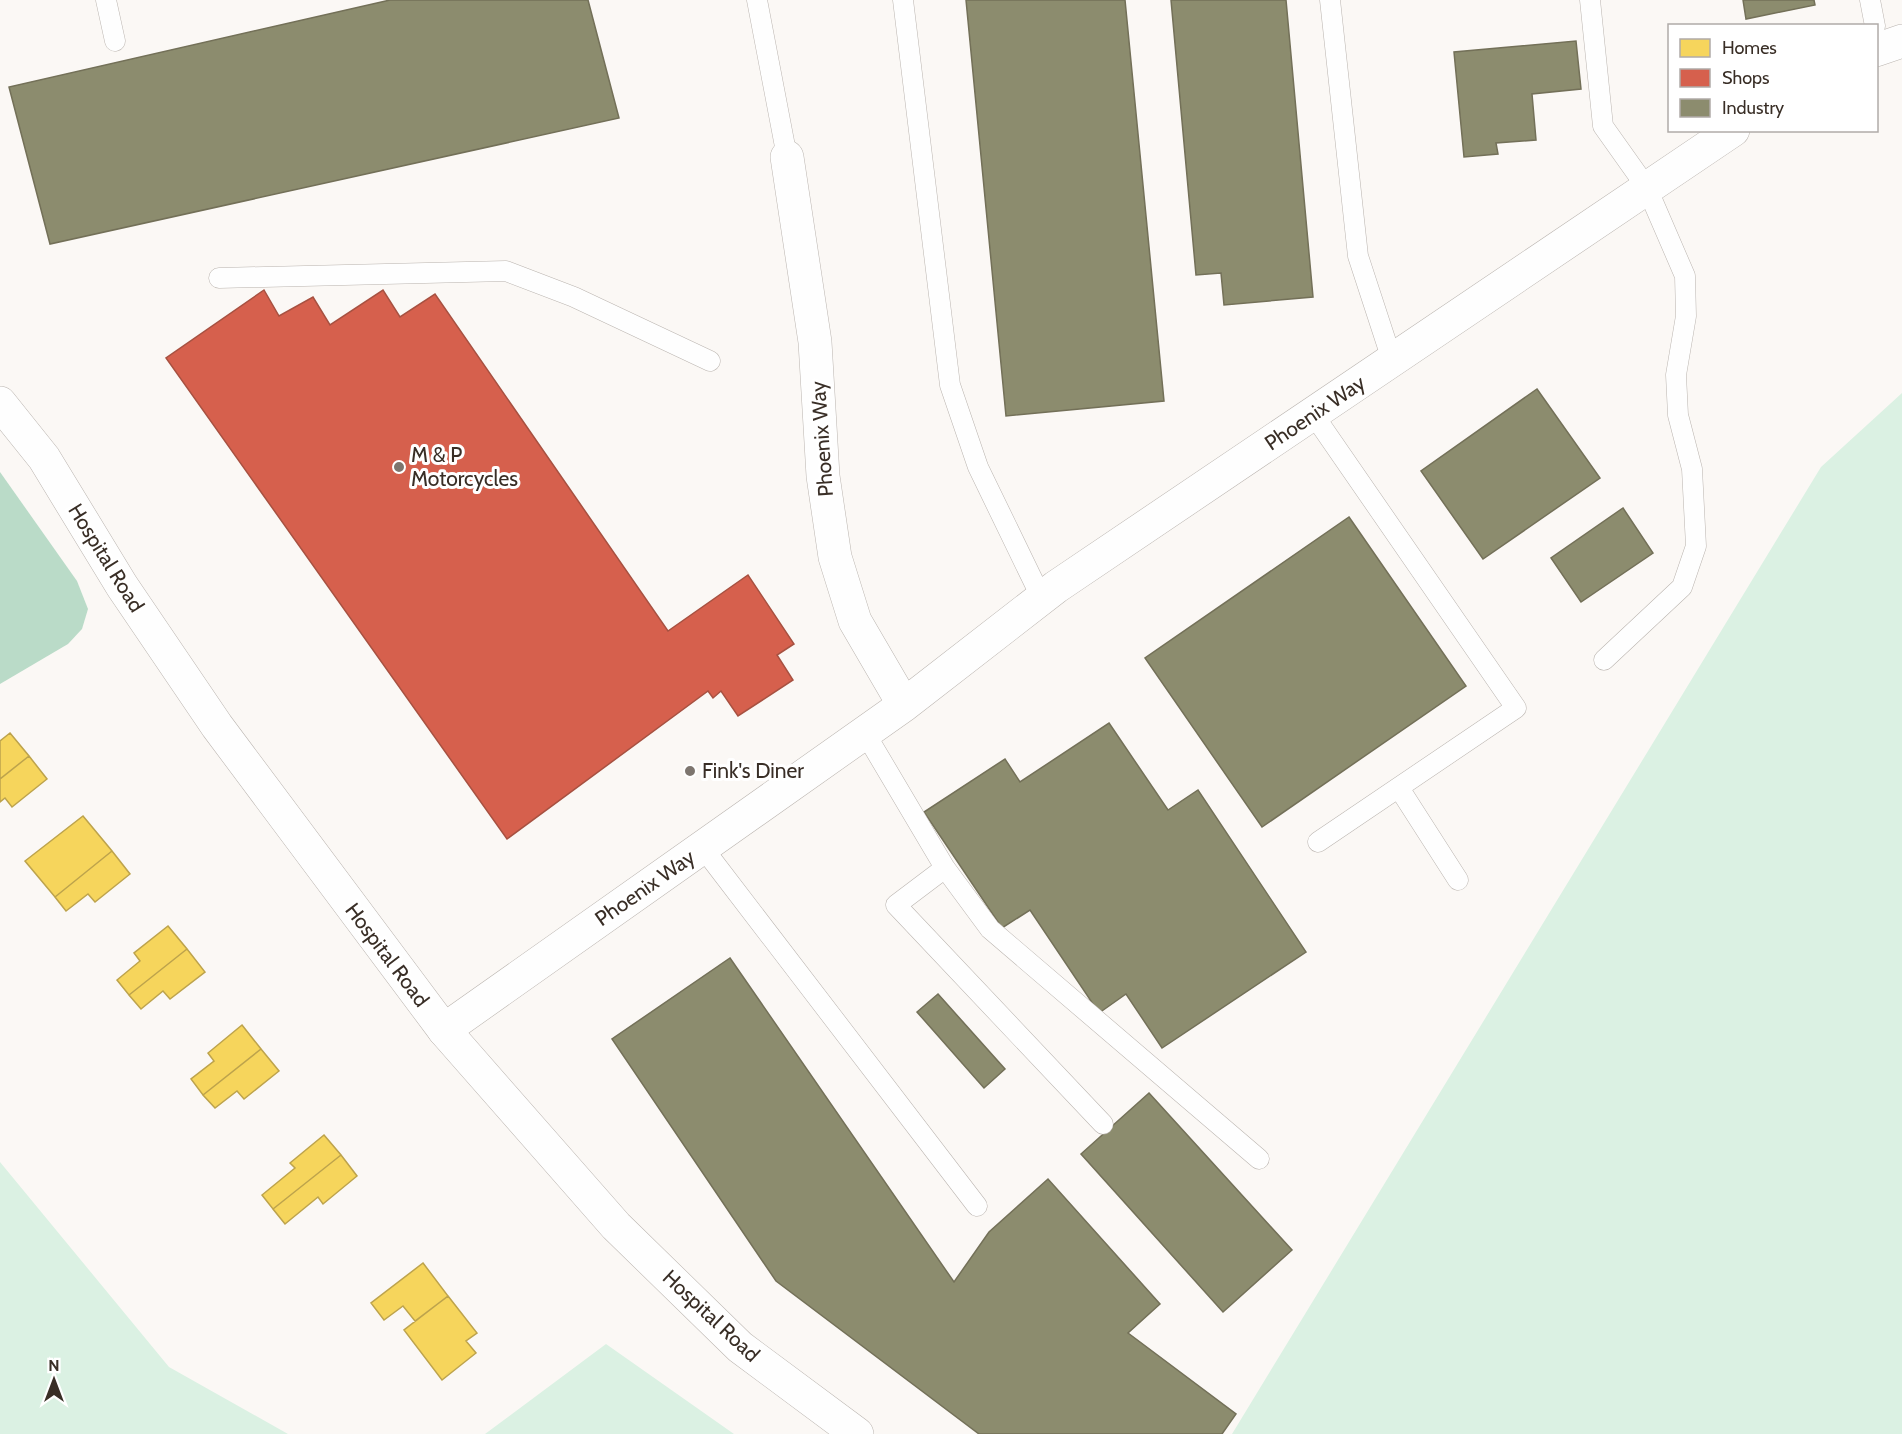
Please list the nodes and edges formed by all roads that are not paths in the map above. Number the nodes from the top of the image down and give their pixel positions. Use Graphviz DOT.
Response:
graph roads {
  1 [pos="106,0"];
  2 [pos="757,0"];
  3 [pos="903,0"];
  4 [pos="1330,0"];
  5 [pos="1590,0"];
  6 [pos="1870,0"];
  7 [pos="1877,24"];
  8 [pos="115,41"];
  9 [pos="1730,132"];
  10 [pos="787,157"];
  11 [pos="1647,188"];
  12 [pos="219,278"];
  13 [pos="1392,360"];
  14 [pos="710,361"];
  15 [pos="0,403"];
  16 [pos="1313,414"];
  17 [pos="1042,598"];
  18 [pos="1604,660"];
  19 [pos="904,705"];
  20 [pos="865,733"];
  21 [pos="1399,788"];
  22 [pos="1318,843"];
  23 [pos="703,848"];
  24 [pos="945,868"];
  25 [pos="1458,880"];
  26 [pos="444,1030"];
  27 [pos="1103,1124"];
  28 [pos="1259,1159"];
  29 [pos="977,1206"];
  30 [pos="856,1434"];
  1 -- 8 [label="lane"];
  2 -- 10 [label="lane"];
  3 -- 17 [label="lane"];
  4 -- 13 [label="lane"];
  5 -- 11 [label="lane"];
  6 -- 7 [label="lane"];
  9 -- 11 [label="street, Phoenix Way"];
  10 -- 19 [label="street, Phoenix Way"];
  11 -- 13 [label="street, Phoenix Way"];
  11 -- 18 [label="lane"];
  12 -- 14 [label="lane"];
  13 -- 16 [label="street, Phoenix Way"];
  15 -- 26 [label="street, Hospital Road"];
  16 -- 17 [label="street, Phoenix Way"];
  16 -- 21 [label="lane"];
  17 -- 19 [label="street, Phoenix Way"];
  19 -- 20 [label="street, Phoenix Way"];
  20 -- 23 [label="street, Phoenix Way"];
  20 -- 24 [label="lane"];
  21 -- 22 [label="lane"];
  21 -- 25 [label="lane"];
  23 -- 26 [label="street, Phoenix Way"];
  23 -- 29 [label="lane"];
  24 -- 27 [label="lane"];
  24 -- 28 [label="lane"];
  26 -- 30 [label="street, Hospital Road"];
}
